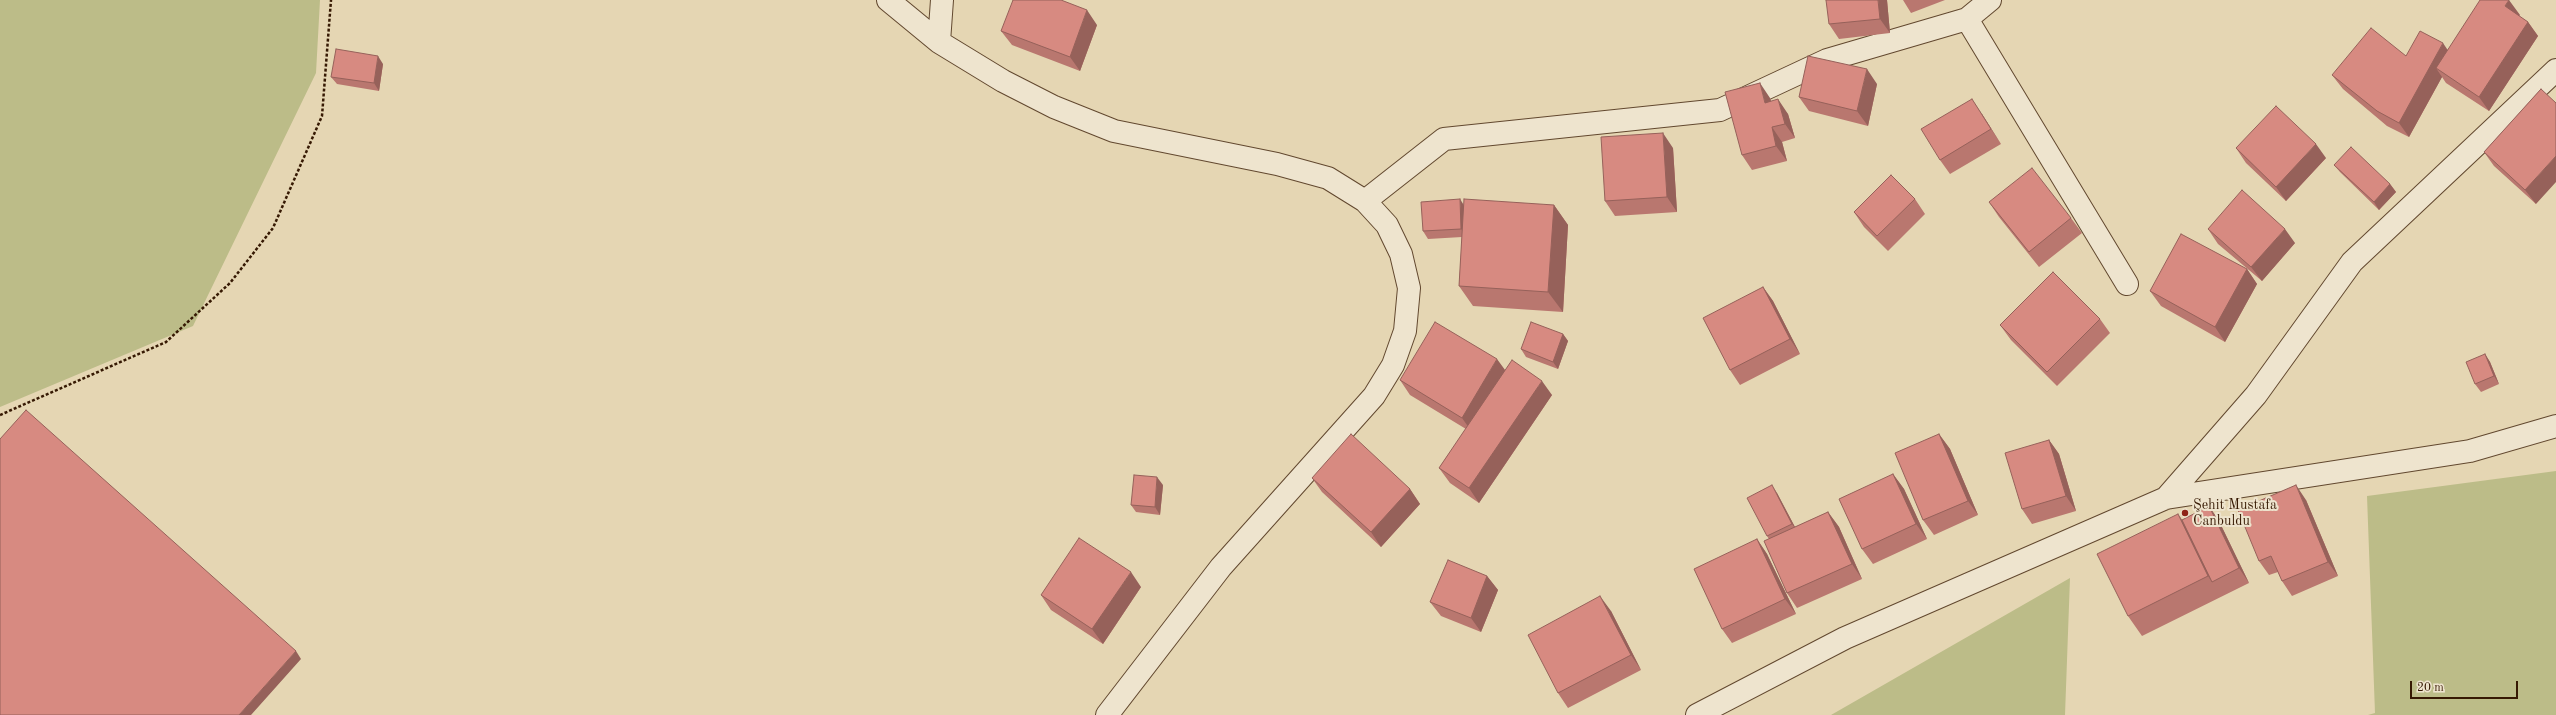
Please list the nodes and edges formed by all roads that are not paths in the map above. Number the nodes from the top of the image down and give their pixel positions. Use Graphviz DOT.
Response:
graph roads {
  1 [pos="888,0"];
  2 [pos="942,0"];
  3 [pos="1990,0"];
  4 [pos="1967,19"];
  5 [pos="939,42"];
  6 [pos="2556,70"];
  7 [pos="1365,201"];
  8 [pos="2127,284"];
  9 [pos="2556,426"];
  10 [pos="2166,498"];
  11 [pos="1107,715"];
  12 [pos="1697,715"];
  1 -- 5 [label="street"];
  2 -- 5 [label="street"];
  3 -- 4 [label="street"];
  4 -- 7 [label="street"];
  4 -- 8 [label="street"];
  5 -- 7 [label="street"];
  6 -- 10 [label="street"];
  7 -- 11 [label="street"];
  9 -- 10 [label="street"];
  10 -- 12 [label="street"];
}
